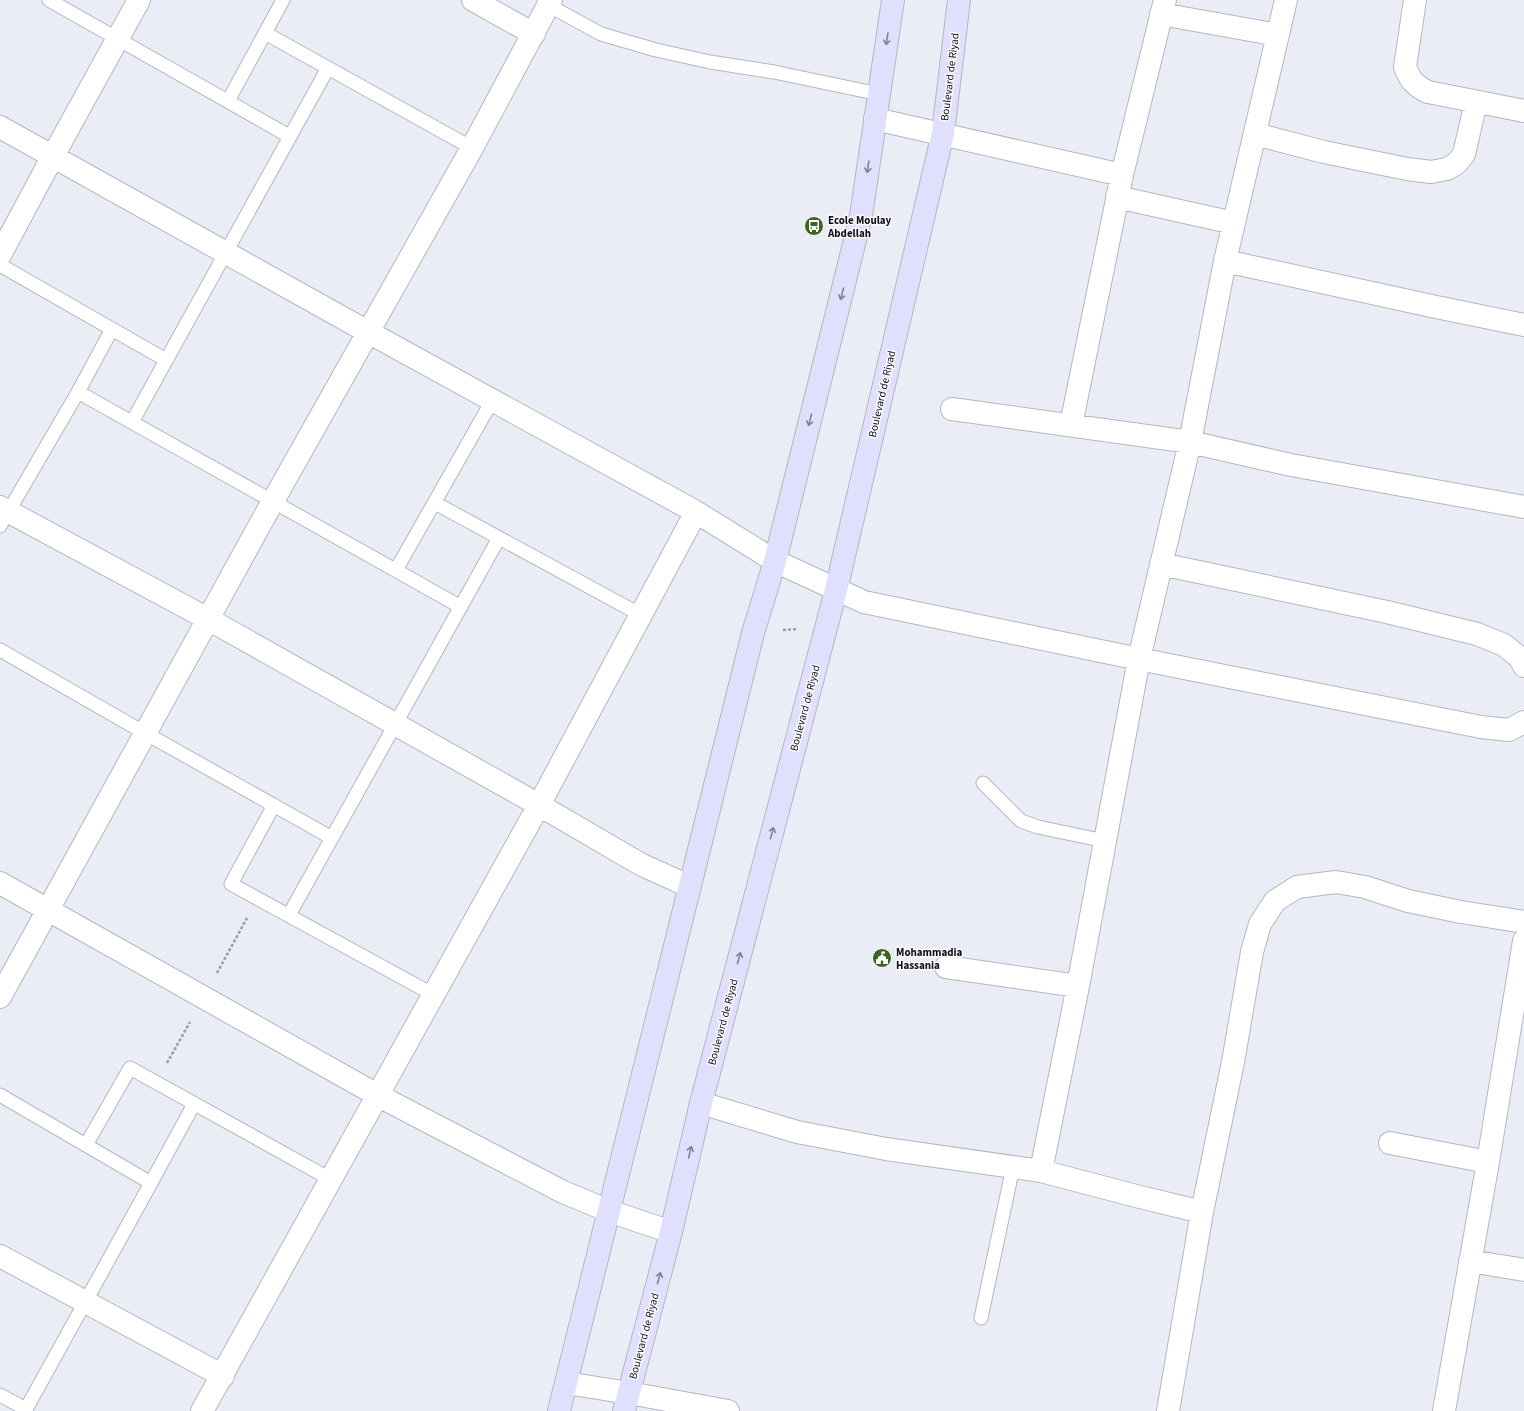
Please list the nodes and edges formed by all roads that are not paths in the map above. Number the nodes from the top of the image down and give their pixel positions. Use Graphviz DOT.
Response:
graph roads {
  1 [pos="49,0"];
  2 [pos="139,0"];
  3 [pos="283,0"];
  4 [pos="473,0"];
  5 [pos="893,0"];
  6 [pos="959,0"];
  7 [pos="1286,0"];
  8 [pos="1415,0"];
  9 [pos="550,3"];
  10 [pos="1163,7"];
  11 [pos="265,33"];
  12 [pos="534,34"];
  13 [pos="1278,35"];
  14 [pos="118,39"];
  15 [pos="328,68"];
  16 [pos="879,94"];
  17 [pos="228,101"];
  18 [pos="1476,102"];
  19 [pos="1524,111"];
  20 [pos="875,118"];
  21 [pos="0,127"];
  22 [pos="943,133"];
  23 [pos="1254,134"];
  24 [pos="289,136"];
  25 [pos="472,148"];
  26 [pos="53,156"];
  27 [pos="1122,175"];
  28 [pos="1117,197"];
  29 [pos="1234,223"];
  30 [pos="226,253"];
  31 [pos="0,256"];
  32 [pos="1225,261"];
  33 [pos="0,265"];
  34 [pos="1524,324"];
  35 [pos="112,329"];
  36 [pos="368,332"];
  37 [pos="166,360"];
  38 [pos="78,392"];
  39 [pos="492,400"];
  40 [pos="952,409"];
  41 [pos="132,422"];
  42 [pos="1071,425"];
  43 [pos="1190,442"];
  44 [pos="273,501"];
  45 [pos="435,503"];
  46 [pos="1524,508"];
  47 [pos="696,512"];
  48 [pos="3,515"];
  49 [pos="499,538"];
  50 [pos="775,561"];
  51 [pos="1161,564"];
  52 [pos="396,570"];
  53 [pos="836,590"];
  54 [pos="461,607"];
  55 [pos="641,615"];
  56 [pos="208,619"];
  57 [pos="2,655"];
  58 [pos="1139,659"];
  59 [pos="1524,666"];
  60 [pos="1524,722"];
  61 [pos="396,724"];
  62 [pos="145,733"];
  63 [pos="983,783"];
  64 [pos="274,805"];
  65 [pos="539,805"];
  66 [pos="332,838"];
  67 [pos="1105,841"];
  68 [pos="0,884"];
  69 [pos="689,886"];
  70 [pos="48,910"];
  71 [pos="289,915"];
  72 [pos="1524,922"];
  73 [pos="1524,941"];
  74 [pos="946,967"];
  75 [pos="1078,986"];
  76 [pos="434,995"];
  77 [pos="0,997"];
  78 [pos="0,1096"];
  79 [pos="379,1096"];
  80 [pos="701,1103"];
  81 [pos="194,1104"];
  82 [pos="1390,1143"];
  83 [pos="86,1145"];
  84 [pos="1488,1162"];
  85 [pos="1013,1167"];
  86 [pos="1041,1171"];
  87 [pos="330,1179"];
  88 [pos="151,1183"];
  89 [pos="609,1211"];
  90 [pos="1202,1212"];
  91 [pos="671,1232"];
  92 [pos="0,1256"];
  93 [pos="1470,1261"];
  94 [pos="1524,1270"];
  95 [pos="85,1302"];
  96 [pos="982,1318"];
  97 [pos="222,1376"];
  98 [pos="566,1383"];
  99 [pos="0,1395"];
  100 [pos="627,1402"];
  101 [pos="26,1410"];
  102 [pos="202,1411"];
  103 [pos="559,1411"];
  104 [pos="728,1411"];
  105 [pos="1168,1411"];
  106 [pos="1444,1411"];
  1 -- 14 [label="lane"];
  2 -- 14 [label="street"];
  3 -- 11 [label="lane"];
  4 -- 12 [label="street"];
  5 -- 16 [label="main road, one-way"];
  6 -- 22 [label="main road, Boulevard de Riyad"];
  7 -- 13 [label="street"];
  8 -- 18 [label="street"];
  9 -- 12 [label="street"];
  9 -- 16 [label="lane"];
  10 -- 13 [label="street"];
  10 -- 27 [label="street"];
  11 -- 15 [label="lane"];
  11 -- 17 [label="lane"];
  12 -- 25 [label="street"];
  13 -- 23 [label="street"];
  14 -- 17 [label="lane"];
  14 -- 26 [label="street"];
  15 -- 24 [label="lane"];
  15 -- 25 [label="lane"];
  16 -- 20 [label="main road"];
  17 -- 24 [label="lane"];
  18 -- 19 [label="street"];
  18 -- 23 [label="street"];
  20 -- 22 [label="street"];
  20 -- 50 [label="main road, one-way"];
  21 -- 26 [label="street"];
  22 -- 27 [label="street"];
  22 -- 53 [label="main road, Boulevard de Riyad"];
  23 -- 29 [label="street"];
  24 -- 30 [label="lane"];
  25 -- 36 [label="street"];
  26 -- 30 [label="street"];
  26 -- 31 [label="street"];
  27 -- 28 [label="street"];
  28 -- 29 [label="street"];
  28 -- 42 [label="street"];
  29 -- 32 [label="street"];
  30 -- 36 [label="street"];
  30 -- 37 [label="lane"];
  32 -- 34 [label="street"];
  32 -- 43 [label="street"];
  33 -- 35 [label="lane"];
  35 -- 37 [label="lane"];
  35 -- 38 [label="lane"];
  36 -- 39 [label="street"];
  36 -- 44 [label="street"];
  37 -- 41 [label="lane"];
  38 -- 41 [label="lane"];
  38 -- 48 [label="lane"];
  39 -- 45 [label="lane"];
  39 -- 47 [label="street"];
  40 -- 42 [label="street"];
  41 -- 44 [label="lane"];
  42 -- 43 [label="street"];
  43 -- 46 [label="street"];
  43 -- 51 [label="street"];
  44 -- 52 [label="lane"];
  44 -- 56 [label="street"];
  45 -- 49 [label="lane"];
  45 -- 52 [label="lane"];
  47 -- 50 [label="street"];
  47 -- 55 [label="street"];
  48 -- 56 [label="street"];
  49 -- 54 [label="lane"];
  49 -- 55 [label="lane"];
  50 -- 53 [label="street"];
  50 -- 69 [label="main road"];
  51 -- 58 [label="street"];
  51 -- 59 [label="street"];
  52 -- 54 [label="lane"];
  53 -- 58 [label="street"];
  80 -- 53 [label="main road, Boulevard de Riyad, one-way"];
  54 -- 61 [label="lane"];
  55 -- 65 [label="street"];
  56 -- 61 [label="street"];
  56 -- 62 [label="street"];
  57 -- 62 [label="lane"];
  58 -- 60 [label="street"];
  58 -- 67 [label="street"];
  61 -- 65 [label="street"];
  61 -- 66 [label="lane"];
  62 -- 64 [label="lane"];
  62 -- 70 [label="street"];
  63 -- 67 [label="lane"];
  64 -- 66 [label="lane"];
  64 -- 71 [label="lane"];
  65 -- 69 [label="street"];
  65 -- 76 [label="street"];
  66 -- 71 [label="lane"];
  67 -- 75 [label="street"];
  68 -- 70 [label="street"];
  69 -- 89 [label="main road"];
  70 -- 77 [label="street"];
  70 -- 79 [label="street"];
  71 -- 76 [label="lane"];
  72 -- 90 [label="street"];
  73 -- 84 [label="street"];
  74 -- 75 [label="street"];
  75 -- 86 [label="street"];
  76 -- 79 [label="street"];
  78 -- 83 [label="lane"];
  79 -- 87 [label="street"];
  79 -- 89 [label="street"];
  80 -- 85 [label="street"];
  91 -- 80 [label="main road, Boulevard de Riyad, one-way"];
  81 -- 83 [label="lane"];
  81 -- 87 [label="lane"];
  81 -- 88 [label="lane"];
  82 -- 84 [label="street"];
  83 -- 88 [label="lane"];
  84 -- 93 [label="street"];
  85 -- 86 [label="street"];
  85 -- 96 [label="lane"];
  86 -- 90 [label="street"];
  87 -- 97 [label="street"];
  88 -- 95 [label="lane"];
  89 -- 91 [label="street"];
  89 -- 98 [label="main road"];
  90 -- 105 [label="street"];
  100 -- 91 [label="main road, Boulevard de Riyad, one-way"];
  92 -- 95 [label="street"];
  93 -- 94 [label="street"];
  93 -- 106 [label="street"];
  95 -- 97 [label="street"];
  95 -- 101 [label="lane"];
  97 -- 102 [label="street"];
  98 -- 100 [label="street"];
  98 -- 103 [label="main road"];
  99 -- 101 [label="lane"];
  100 -- 104 [label="street"];
}
